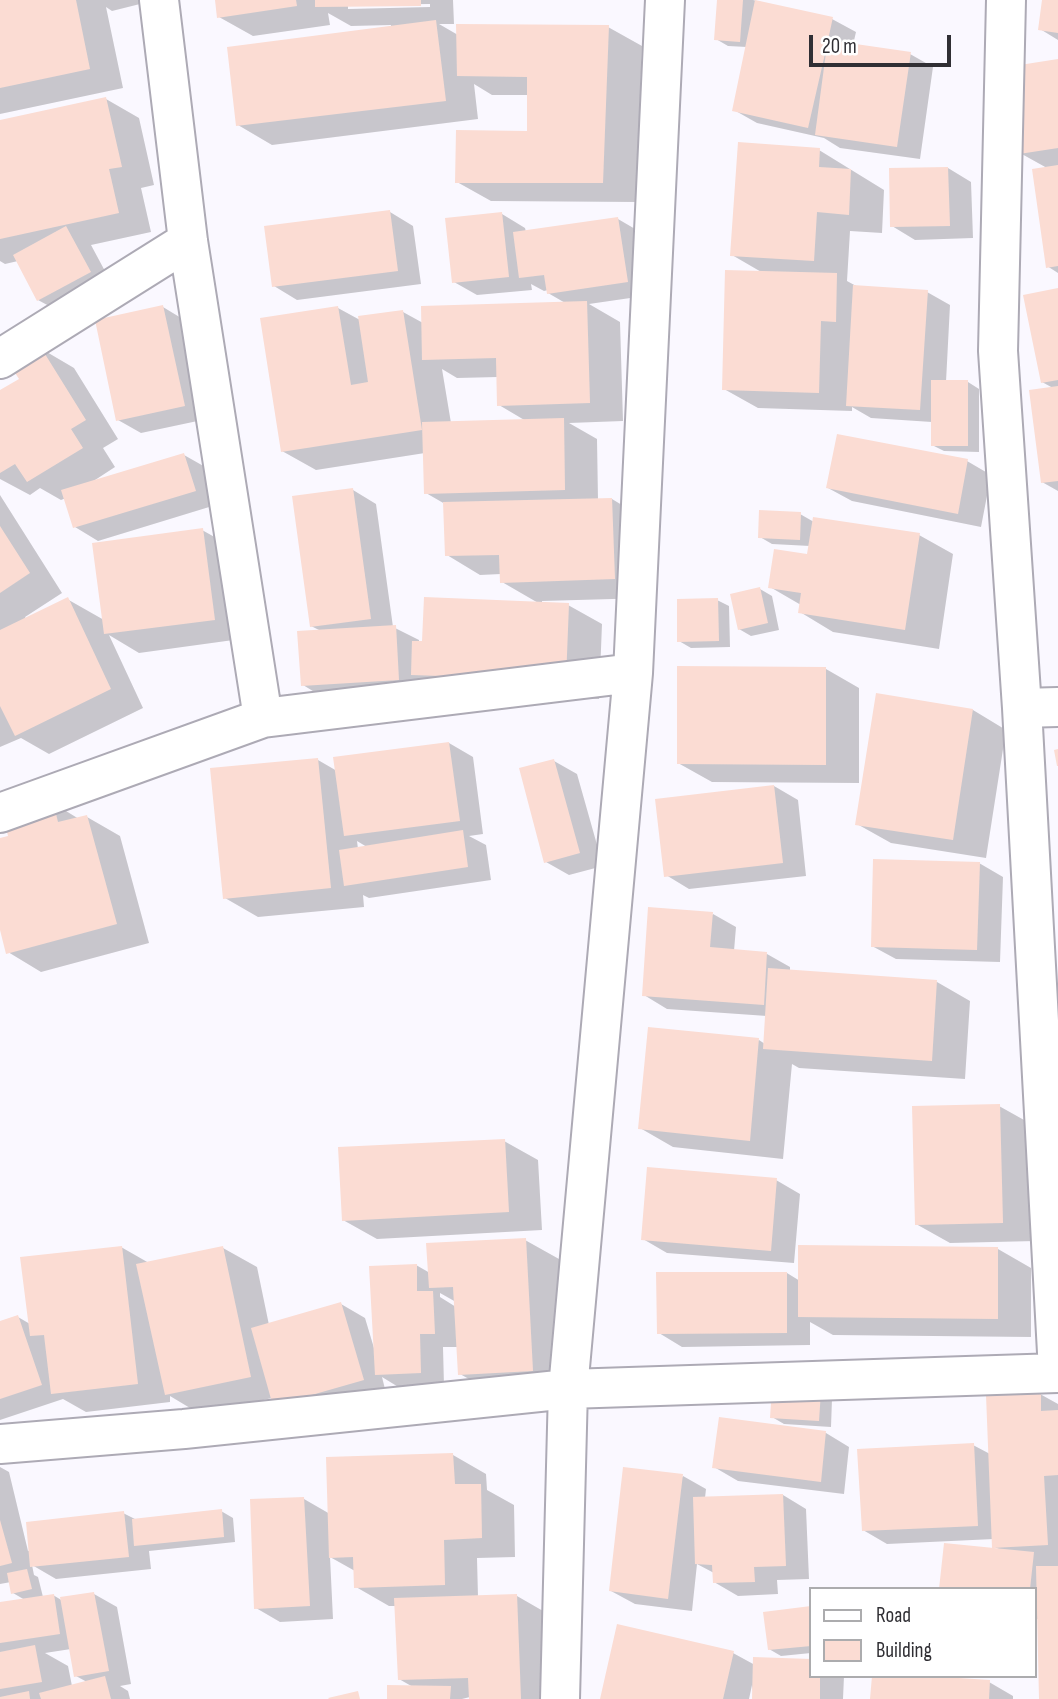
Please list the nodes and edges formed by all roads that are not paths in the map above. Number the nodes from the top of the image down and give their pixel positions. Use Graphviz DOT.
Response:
graph roads {
  1 [pos="159,0"];
  2 [pos="665,0"];
  3 [pos="1006,0"];
  4 [pos="188,240"];
  5 [pos="0,359"];
  6 [pos="632,673"];
  7 [pos="1040,708"];
  8 [pos="263,718"];
  9 [pos="0,813"];
  10 [pos="1058,1372"];
  11 [pos="568,1389"];
  12 [pos="0,1444"];
  13 [pos="560,1699"];
  1 -- 4 [label="street"];
  2 -- 6 [label="street"];
  3 -- 7 [label="street"];
  4 -- 5 [label="street"];
  4 -- 8 [label="street"];
  6 -- 8 [label="street"];
  6 -- 11 [label="street"];
  7 -- 10 [label="street"];
  8 -- 9 [label="street"];
  10 -- 11 [label="street"];
  11 -- 12 [label="street"];
  11 -- 13 [label="street"];
}
